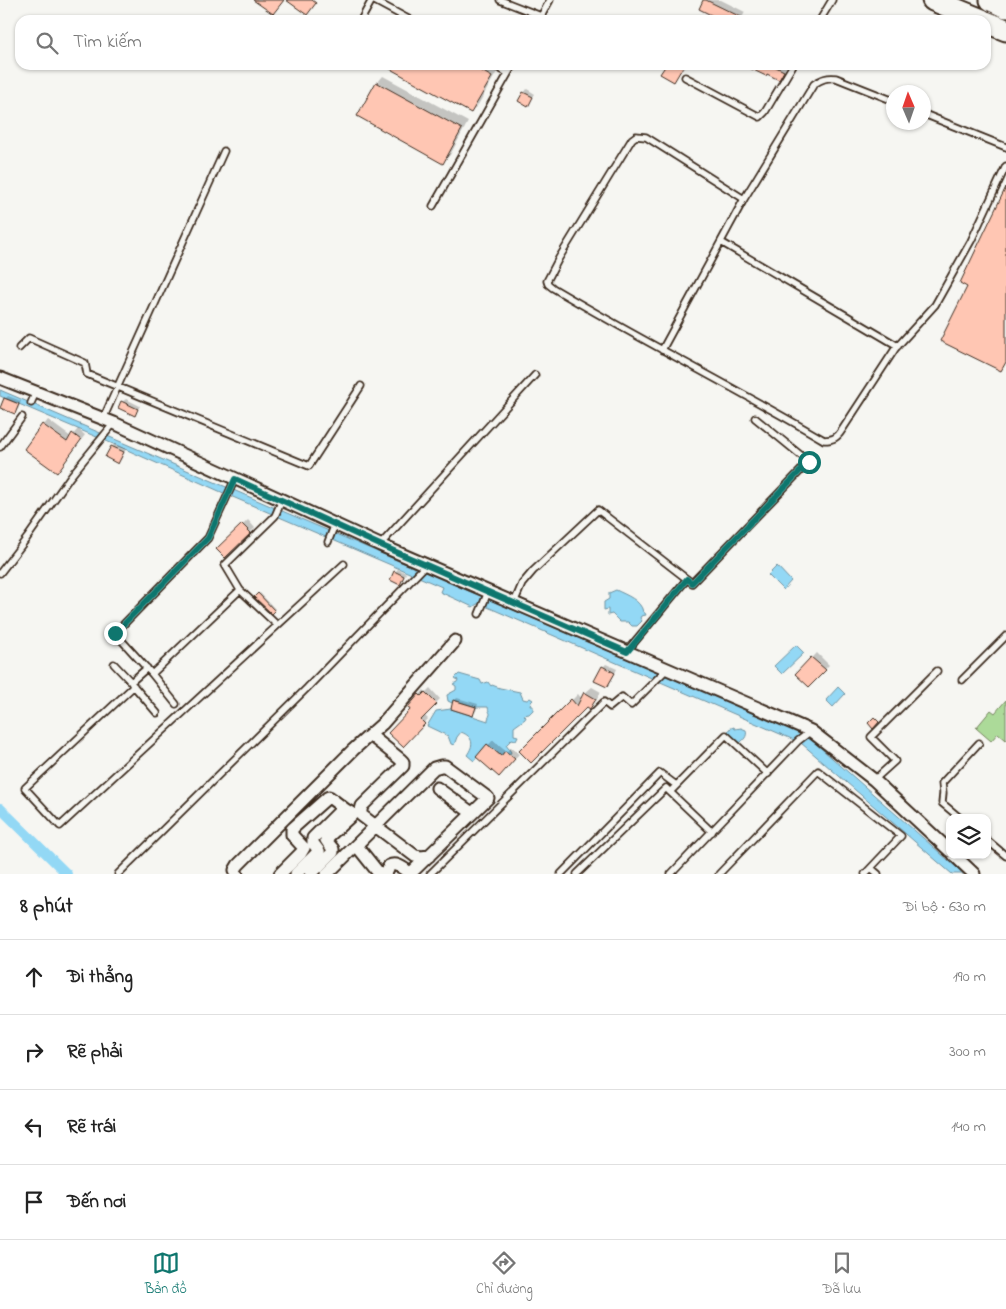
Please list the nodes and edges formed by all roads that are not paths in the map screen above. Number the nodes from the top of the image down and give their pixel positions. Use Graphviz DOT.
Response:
graph roads {
  1 [pos="372,0"];
  2 [pos="500,0"];
  3 [pos="550,0"];
  4 [pos="832,0"];
  5 [pos="934,0"];
  6 [pos="990,0"];
  7 [pos="1006,7"];
  8 [pos="364,15"];
  9 [pos="400,15"];
  10 [pos="533,15"];
  11 [pos="542,15"];
  12 [pos="823,15"];
  13 [pos="970,15"];
  14 [pos="991,24"];
  15 [pos="1006,30"];
  16 [pos="502,70"];
  17 [pos="510,70"];
  18 [pos="790,70"];
  19 [pos="508,73"];
  20 [pos="685,77"];
  21 [pos="886,98"];
  22 [pos="931,117"];
  23 [pos="1006,148"];
  24 [pos="224,150"];
  25 [pos="1006,166"];
  26 [pos="744,199"];
  27 [pos="433,206"];
  28 [pos="721,242"];
  29 [pos="898,346"];
  30 [pos="19,348"];
  31 [pos="662,350"];
  32 [pos="535,374"];
  33 [pos="0,378"];
  34 [pos="117,386"];
  35 [pos="361,386"];
  36 [pos="22,417"];
  37 [pos="755,418"];
  38 [pos="108,421"];
  39 [pos="0,447"];
  40 [pos="233,484"];
  41 [pos="280,505"];
  42 [pos="333,528"];
  43 [pos="329,541"];
  44 [pos="380,545"];
  45 [pos="344,564"];
  46 [pos="423,567"];
  47 [pos="0,573"];
  48 [pos="687,579"];
  49 [pos="240,590"];
  50 [pos="487,595"];
  51 [pos="514,603"];
  52 [pos="479,614"];
  53 [pos="277,625"];
  54 [pos="1006,636"];
  55 [pos="455,640"];
  56 [pos="627,652"];
  57 [pos="114,664"];
  58 [pos="147,668"];
  59 [pos="665,671"];
  60 [pos="937,671"];
  61 [pos="152,674"];
  62 [pos="962,680"];
  63 [pos="132,684"];
  64 [pos="176,704"];
  65 [pos="157,713"];
  66 [pos="808,733"];
  67 [pos="370,735"];
  68 [pos="979,743"];
  69 [pos="768,774"];
  70 [pos="874,780"];
  71 [pos="676,785"];
  72 [pos="437,788"];
  73 [pos="670,792"];
  74 [pos="353,813"];
  75 [pos="472,813"];
  76 [pos="956,814"];
  77 [pos="376,827"];
  78 [pos="712,832"];
  79 [pos="991,843"];
  80 [pos="356,846"];
  81 [pos="946,847"];
  82 [pos="415,856"];
  83 [pos="429,856"];
  84 [pos="1006,856"];
  85 [pos="958,859"];
  86 [pos="871,868"];
  87 [pos="341,869"];
  88 [pos="412,872"];
  89 [pos="118,874"];
  90 [pos="237,874"];
  91 [pos="280,874"];
  92 [pos="296,874"];
  93 [pos="311,874"];
  94 [pos="328,874"];
  95 [pos="430,874"];
  96 [pos="561,874"];
  97 [pos="577,874"];
  98 [pos="671,874"];
  99 [pos="719,874"];
  100 [pos="865,874"];
  101 [pos="878,874"];
  102 [pos="974,874"];
  1 -- 8 [label="lane"];
  1 -- 9 [label="lane"];
  2 -- 10 [label="lane"];
  3 -- 11 [label="lane"];
  4 -- 12 [label="lane"];
  5 -- 13 [label="highway"];
  6 -- 7 [label="highway"];
  14 -- 15 [label="highway"];
  16 -- 19 [label="lane"];
  17 -- 19 [label="lane"];
  18 -- 20 [label="lane"];
  19 -- 27 [label="lane"];
  21 -- 26 [label="lane"];
  22 -- 23 [label="lane"];
  24 -- 34 [label="lane"];
  25 -- 29 [label="lane"];
  26 -- 28 [label="lane"];
  26 -- 31 [label="lane"];
  28 -- 29 [label="lane"];
  28 -- 31 [label="lane"];
  29 -- 31 [label="lane"];
  30 -- 34 [label="lane"];
  32 -- 44 [label="lane"];
  33 -- 38 [label="street"];
  34 -- 35 [label="lane"];
  34 -- 38 [label="lane"];
  36 -- 39 [label="lane"];
  37 -- 48 [label="lane"];
  38 -- 40 [label="street"];
  38 -- 47 [label="lane"];
  40 -- 41 [label="street"];
  40 -- 58 [label="lane"];
  41 -- 42 [label="street"];
  41 -- 49 [label="lane"];
  42 -- 43 [label="lane"];
  42 -- 44 [label="street"];
  44 -- 46 [label="street"];
  45 -- 53 [label="lane"];
  46 -- 50 [label="street"];
  46 -- 89 [label="lane"];
  48 -- 51 [label="lane"];
  48 -- 56 [label="lane"];
  49 -- 53 [label="lane"];
  49 -- 61 [label="lane"];
  50 -- 51 [label="street"];
  50 -- 52 [label="lane"];
  51 -- 56 [label="street"];
  53 -- 63 [label="lane"];
  54 -- 62 [label="lane"];
  55 -- 67 [label="street"];
  56 -- 59 [label="street"];
  57 -- 63 [label="lane"];
  58 -- 61 [label="lane"];
  58 -- 63 [label="lane"];
  59 -- 66 [label="street"];
  59 -- 95 [label="lane"];
  60 -- 70 [label="lane"];
  61 -- 64 [label="lane"];
  63 -- 65 [label="lane"];
  66 -- 69 [label="lane"];
  66 -- 70 [label="street"];
  67 -- 74 [label="street"];
  67 -- 90 [label="street"];
  68 -- 76 [label="lane"];
  69 -- 71 [label="lane"];
  69 -- 78 [label="lane"];
  70 -- 81 [label="street"];
  71 -- 73 [label="lane"];
  71 -- 96 [label="lane"];
  72 -- 75 [label="street"];
  73 -- 78 [label="lane"];
  73 -- 97 [label="lane"];
  74 -- 77 [label="street"];
  74 -- 91 [label="street"];
  74 -- 92 [label="street"];
  74 -- 93 [label="street"];
  75 -- 77 [label="street"];
  75 -- 83 [label="street"];
  77 -- 80 [label="street"];
  77 -- 82 [label="street"];
  78 -- 98 [label="lane"];
  79 -- 84 [label="lane"];
  80 -- 87 [label="street"];
  80 -- 88 [label="street"];
  82 -- 83 [label="street"];
  82 -- 88 [label="street"];
  83 -- 88 [label="street"];
  85 -- 102 [label="street"];
  86 -- 99 [label="lane"];
  86 -- 100 [label="lane"];
  86 -- 101 [label="lane"];
  87 -- 94 [label="street"];
}
